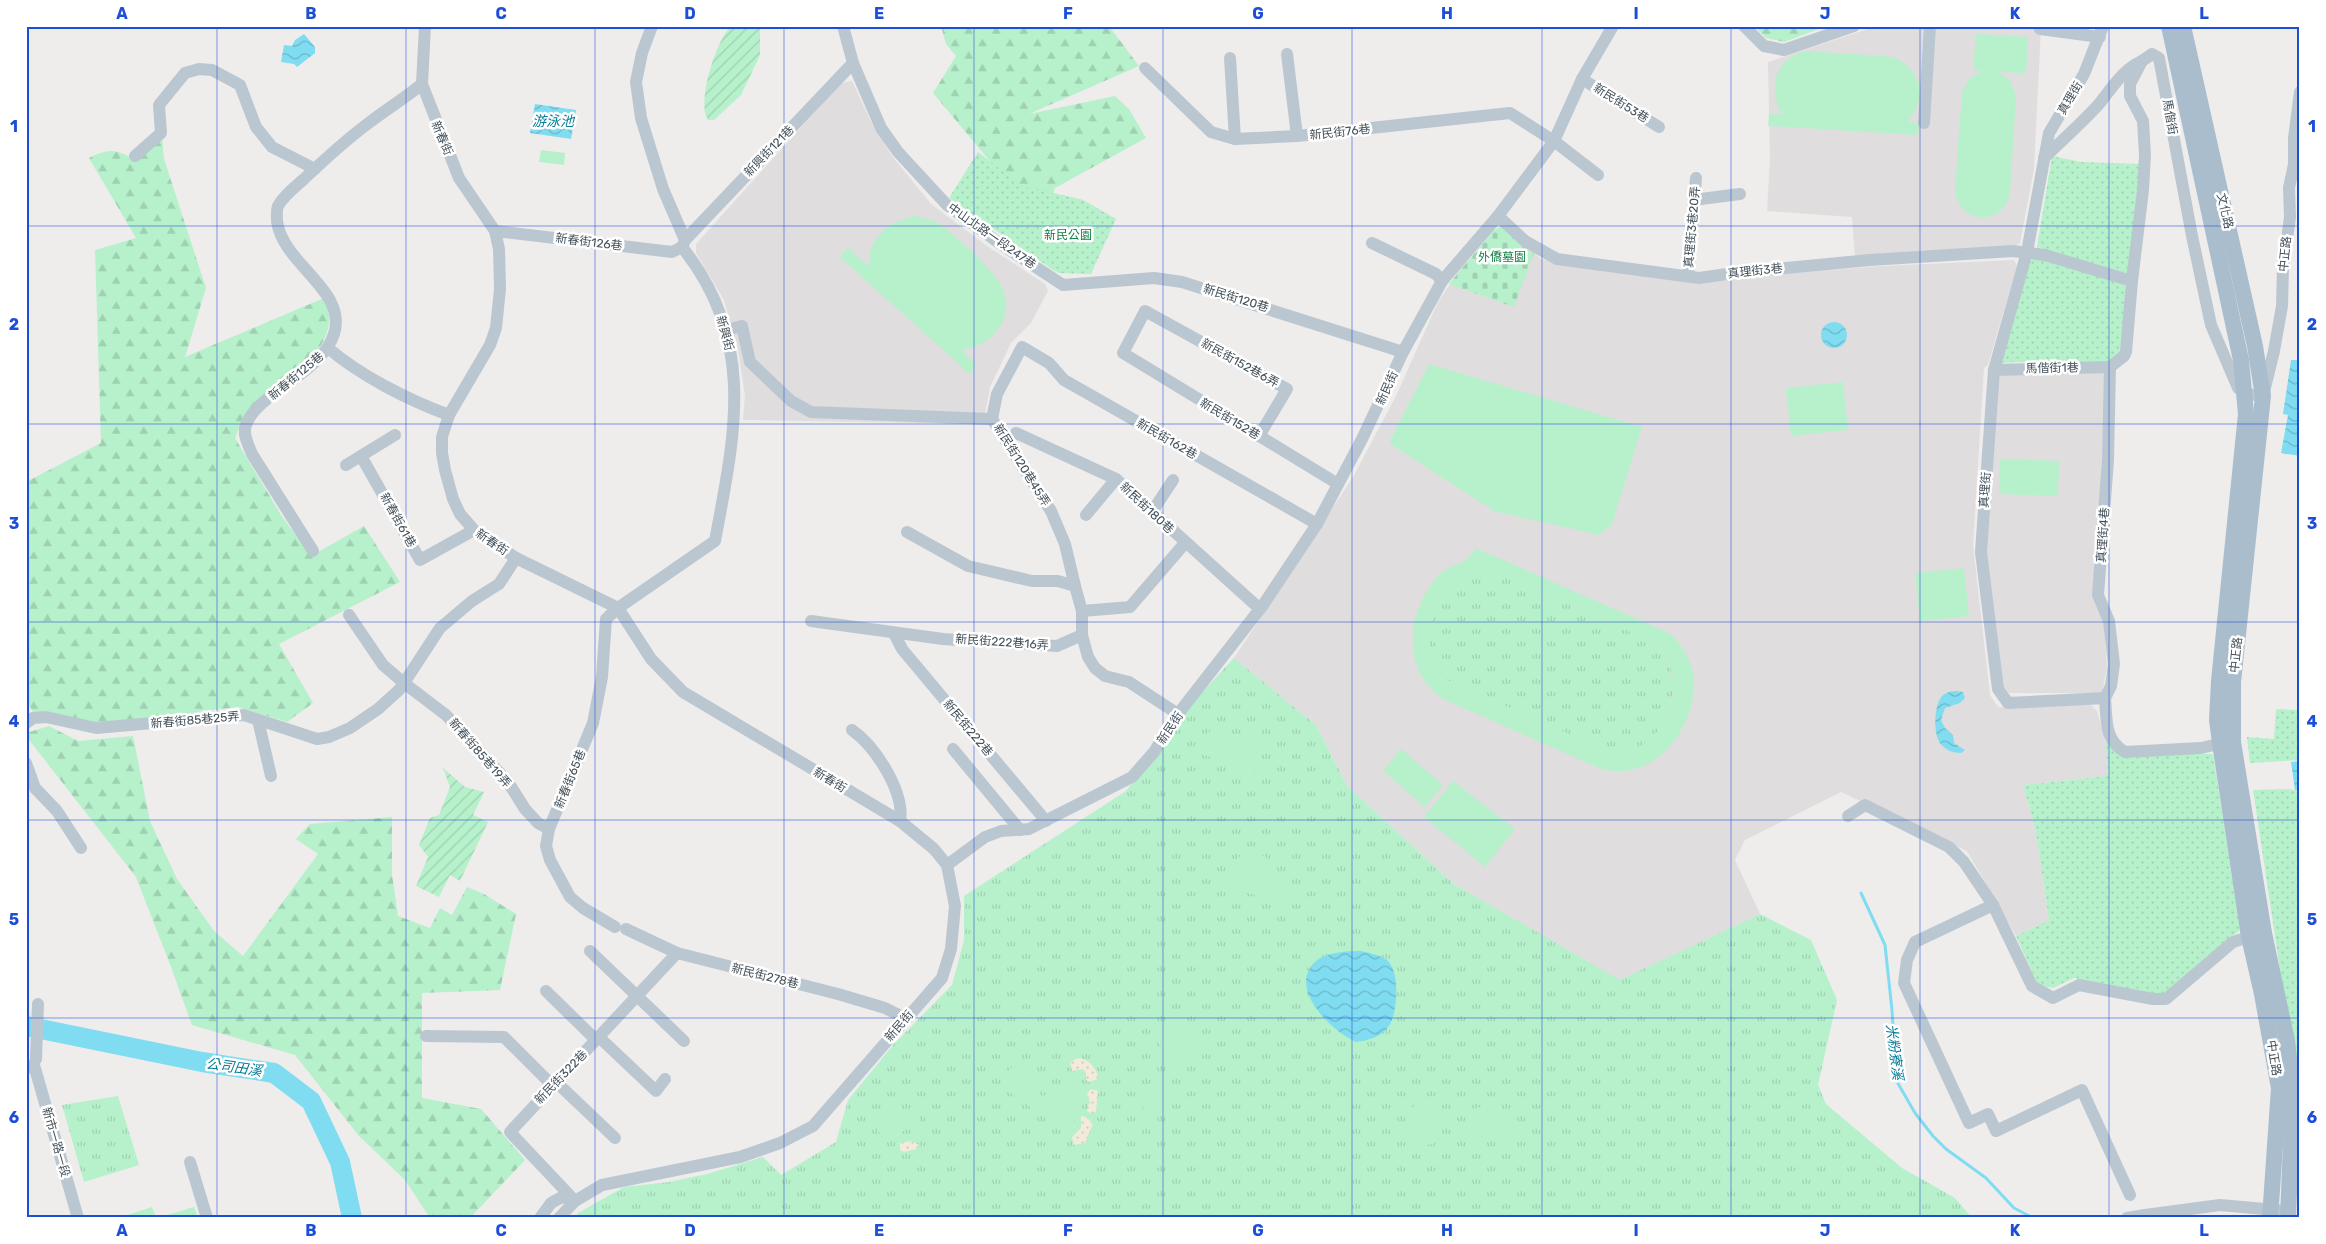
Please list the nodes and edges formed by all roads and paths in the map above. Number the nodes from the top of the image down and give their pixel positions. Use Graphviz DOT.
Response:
graph roads {
  1 [pos="425,26"];
  2 [pos="652,26"];
  3 [pos="843,26"];
  4 [pos="1612,26"];
  5 [pos="1744,26"];
  6 [pos="1854,26"];
  7 [pos="1930,26"];
  8 [pos="2169,26"];
  9 [pos="2183,26"];
  10 [pos="2040,30"];
  11 [pos="2102,32"];
  12 [pos="1287,54"];
  13 [pos="1230,58"];
  14 [pos="2142,61"];
  15 [pos="853,63"];
  16 [pos="1145,68"];
  17 [pos="1582,80"];
  18 [pos="422,84"];
  19 [pos="2300,92"];
  20 [pos="1924,123"];
  21 [pos="1659,127"];
  22 [pos="1297,136"];
  23 [pos="1235,139"];
  24 [pos="1554,141"];
  25 [pos="135,156"];
  26 [pos="2044,158"];
  27 [pos="315,169"];
  28 [pos="1598,175"];
  29 [pos="1696,178"];
  30 [pos="1740,194"];
  31 [pos="1693,200"];
  32 [pos="1498,216"];
  33 [pos="495,231"];
  34 [pos="1372,243"];
  35 [pos="684,244"];
  36 [pos="2027,252"];
  37 [pos="1688,276"];
  38 [pos="1442,281"];
  39 [pos="2132,281"];
  40 [pos="1063,284"];
  41 [pos="1145,311"];
  42 [pos="726,330"];
  43 [pos="1022,347"];
  44 [pos="328,348"];
  45 [pos="1403,352"];
  46 [pos="2110,367"];
  47 [pos="1994,370"];
  48 [pos="2246,394"];
  49 [pos="2263,396"];
  50 [pos="449,415"];
  51 [pos="992,419"];
  52 [pos="1016,433"];
  53 [pos="396,435"];
  54 [pos="1260,436"];
  55 [pos="362,456"];
  56 [pos="346,465"];
  57 [pos="1116,479"];
  58 [pos="1173,480"];
  59 [pos="1338,484"];
  60 [pos="1152,512"];
  61 [pos="1086,515"];
  62 [pos="1317,524"];
  63 [pos="474,530"];
  64 [pos="906,532"];
  65 [pos="1185,543"];
  66 [pos="313,550"];
  67 [pos="516,558"];
  68 [pos="1075,586"];
  69 [pos="618,608"];
  70 [pos="1260,610"];
  71 [pos="1082,611"];
  72 [pos="349,616"];
  73 [pos="811,621"];
  74 [pos="894,633"];
  75 [pos="1082,635"];
  76 [pos="404,683"];
  77 [pos="2104,698"];
  78 [pos="1178,714"];
  79 [pos="258,720"];
  80 [pos="26,722"];
  81 [pos="852,730"];
  82 [pos="2226,742"];
  83 [pos="953,749"];
  84 [pos="26,763"];
  85 [pos="270,776"];
  86 [pos="1848,816"];
  87 [pos="1046,821"];
  88 [pos="900,822"];
  89 [pos="549,829"];
  90 [pos="1020,830"];
  91 [pos="81,848"];
  92 [pos="947,865"];
  93 [pos="1993,905"];
  94 [pos="621,928"];
  95 [pos="2249,936"];
  96 [pos="590,951"];
  97 [pos="677,953"];
  98 [pos="546,991"];
  99 [pos="638,997"];
  100 [pos="38,1004"];
  101 [pos="905,1018"];
  102 [pos="426,1036"];
  103 [pos="598,1039"];
  104 [pos="684,1041"];
  105 [pos="32,1064"];
  106 [pos="665,1079"];
  107 [pos="554,1083"];
  108 [pos="615,1138"];
  109 [pos="190,1162"];
  110 [pos="2130,1195"];
  111 [pos="575,1201"];
  112 [pos="2190,1213"];
  113 [pos="2270,1214"];
  114 [pos="2287,1215"];
  115 [pos="2145,1216"];
  116 [pos="78,1218"];
  117 [pos="207,1218"];
  118 [pos="540,1218"];
  119 [pos="558,1218"];
  120 [pos="2127,1218"];
  1 -- 18 [label="street, 新春街"];
  2 -- 35 [label="street, 新興街"];
  3 -- 15 [label="street, 中山北路一段247巷"];
  4 -- 17 [label="street, 新民街"];
  5 -- 6 [label="street"];
  7 -- 20 [label="street"];
  8 -- 48 [label="main road, 文化路"];
  9 -- 49 [label="main road, 文化路"];
  10 -- 11 [label="street"];
  11 -- 26 [label="street, 真理街"];
  12 -- 22 [label="street"];
  13 -- 23 [label="street"];
  14 -- 26 [label="street"];
  14 -- 39 [label="street"];
  14 -- 48 [label="street, 馬偕街"];
  15 -- 35 [label="street, 新興街121巷"];
  15 -- 40 [label="street, 中山北路一段247巷"];
  16 -- 23 [label="street, 新民街76巷"];
  17 -- 21 [label="street, 新民街53巷"];
  17 -- 24 [label="street, 新民街"];
  18 -- 27 [label="street, 新春街125巷"];
  18 -- 33 [label="street, 新春街"];
  19 -- 49 [label="street, 中正路"];
  22 -- 23 [label="street, 新民街76巷"];
  22 -- 24 [label="street, 新民街76巷"];
  24 -- 28 [label="street, 新民街76巷"];
  24 -- 32 [label="street, 新民街"];
  25 -- 27 [label="street"];
  26 -- 36 [label="street, 真理街"];
  27 -- 44 [label="street, 新春街125巷"];
  29 -- 31 [label="street, 真理街3巷20弄"];
  30 -- 31 [label="street"];
  31 -- 37 [label="street, 真理街3巷20弄"];
  32 -- 37 [label="street, 真理街3巷"];
  32 -- 38 [label="street, 新民街"];
  33 -- 35 [label="street, 新春街126巷"];
  33 -- 50 [label="street, 新春街"];
  34 -- 38 [label="street"];
  35 -- 42 [label="street, 新興街"];
  36 -- 37 [label="street, 真理街3巷"];
  36 -- 39 [label="street, 真理街3巷"];
  36 -- 47 [label="street, 真理街"];
  38 -- 45 [label="street, 新民街"];
  39 -- 46 [label="street"];
  40 -- 45 [label="street, 新民街120巷"];
  41 -- 54 [label="street, 新民街152巷"];
  41 -- 54 [label="street, 新民街152巷6弄"];
  42 -- 51 [label="street"];
  42 -- 69 [label="street, 新興街"];
  43 -- 51 [label="street, 新民街120巷45弄"];
  43 -- 62 [label="street, 新民街162巷"];
  44 -- 50 [label="street"];
  44 -- 66 [label="street, 新春街125巷"];
  45 -- 59 [label="street, 新民街"];
  46 -- 47 [label="street, 馬偕街1巷"];
  46 -- 77 [label="street, 真理街4巷"];
  47 -- 77 [label="street, 真理街"];
  48 -- 49 [label="street"];
  48 -- 82 [label="main road, 中正路"];
  49 -- 82 [label="main road, 中正路"];
  50 -- 63 [label="street, 新春街"];
  51 -- 68 [label="street, 新民街120巷45弄"];
  52 -- 57 [label="street, 新民街180巷"];
  53 -- 55 [label="street"];
  54 -- 59 [label="street, 新民街152巷"];
  55 -- 56 [label="street"];
  55 -- 63 [label="street, 新春街61巷"];
  57 -- 60 [label="street, 新民街180巷"];
  57 -- 61 [label="street"];
  58 -- 60 [label="street"];
  59 -- 62 [label="street, 新民街"];
  60 -- 65 [label="street, 新民街180巷"];
  62 -- 70 [label="street, 新民街"];
  63 -- 67 [label="street, 新春街"];
  64 -- 68 [label="street"];
  65 -- 70 [label="street, 新民街180巷"];
  65 -- 71 [label="street"];
  67 -- 69 [label="street, 新春街"];
  67 -- 76 [label="street, 新春街85巷25弄"];
  68 -- 71 [label="street"];
  69 -- 88 [label="street, 新春街"];
  69 -- 89 [label="street, 新春街65巷"];
  70 -- 78 [label="street, 新民街"];
  71 -- 75 [label="street"];
  72 -- 76 [label="street, 新春街85巷19弄"];
  73 -- 74 [label="street, 新民街222巷16弄"];
  74 -- 75 [label="street, 新民街222巷16弄"];
  74 -- 87 [label="street, 新民街222巷"];
  75 -- 78 [label="street"];
  76 -- 79 [label="street, 新春街85巷25弄"];
  76 -- 89 [label="street, 新春街85巷19弄"];
  77 -- 82 [label="street"];
  78 -- 87 [label="street, 新民街"];
  79 -- 80 [label="street, 新春街85巷25弄"];
  79 -- 85 [label="street"];
  81 -- 88 [label="street"];
  82 -- 95 [label="main road, 中正路"];
  82 -- 114 [label="main road, 中正路"];
  83 -- 90 [label="street"];
  84 -- 91 [label="street"];
  86 -- 93 [label="street"];
  87 -- 90 [label="street, 新民街"];
  88 -- 92 [label="street, 新春街"];
  89 -- 94 [label="street, 新春街65巷"];
  90 -- 92 [label="street, 新民街"];
  92 -- 101 [label="street, 新民街"];
  93 -- 95 [label="street"];
  93 -- 110 [label="street"];
  94 -- 97 [label="street, 新民街278巷"];
  95 -- 113 [label="main road, 中正路"];
  96 -- 99 [label="street"];
  97 -- 99 [label="street, 新民街322巷"];
  97 -- 101 [label="street, 新民街278巷"];
  98 -- 103 [label="street"];
  99 -- 103 [label="street, 新民街322巷"];
  99 -- 104 [label="street"];
  100 -- 105 [label="street, 新市一路一段"];
  101 -- 111 [label="street, 新民街"];
  102 -- 107 [label="street"];
  103 -- 106 [label="street"];
  103 -- 107 [label="street, 新民街322巷"];
  105 -- 116 [label="street, 新市一路一段"];
  107 -- 108 [label="street"];
  107 -- 111 [label="street, 新民街322巷"];
  109 -- 117 [label="street"];
  111 -- 118 [label="street"];
  111 -- 119 [label="street"];
  112 -- 113 [label="street"];
  112 -- 115 [label="street"];
  113 -- 114 [label="street"];
  115 -- 120 [label="street"];
}
